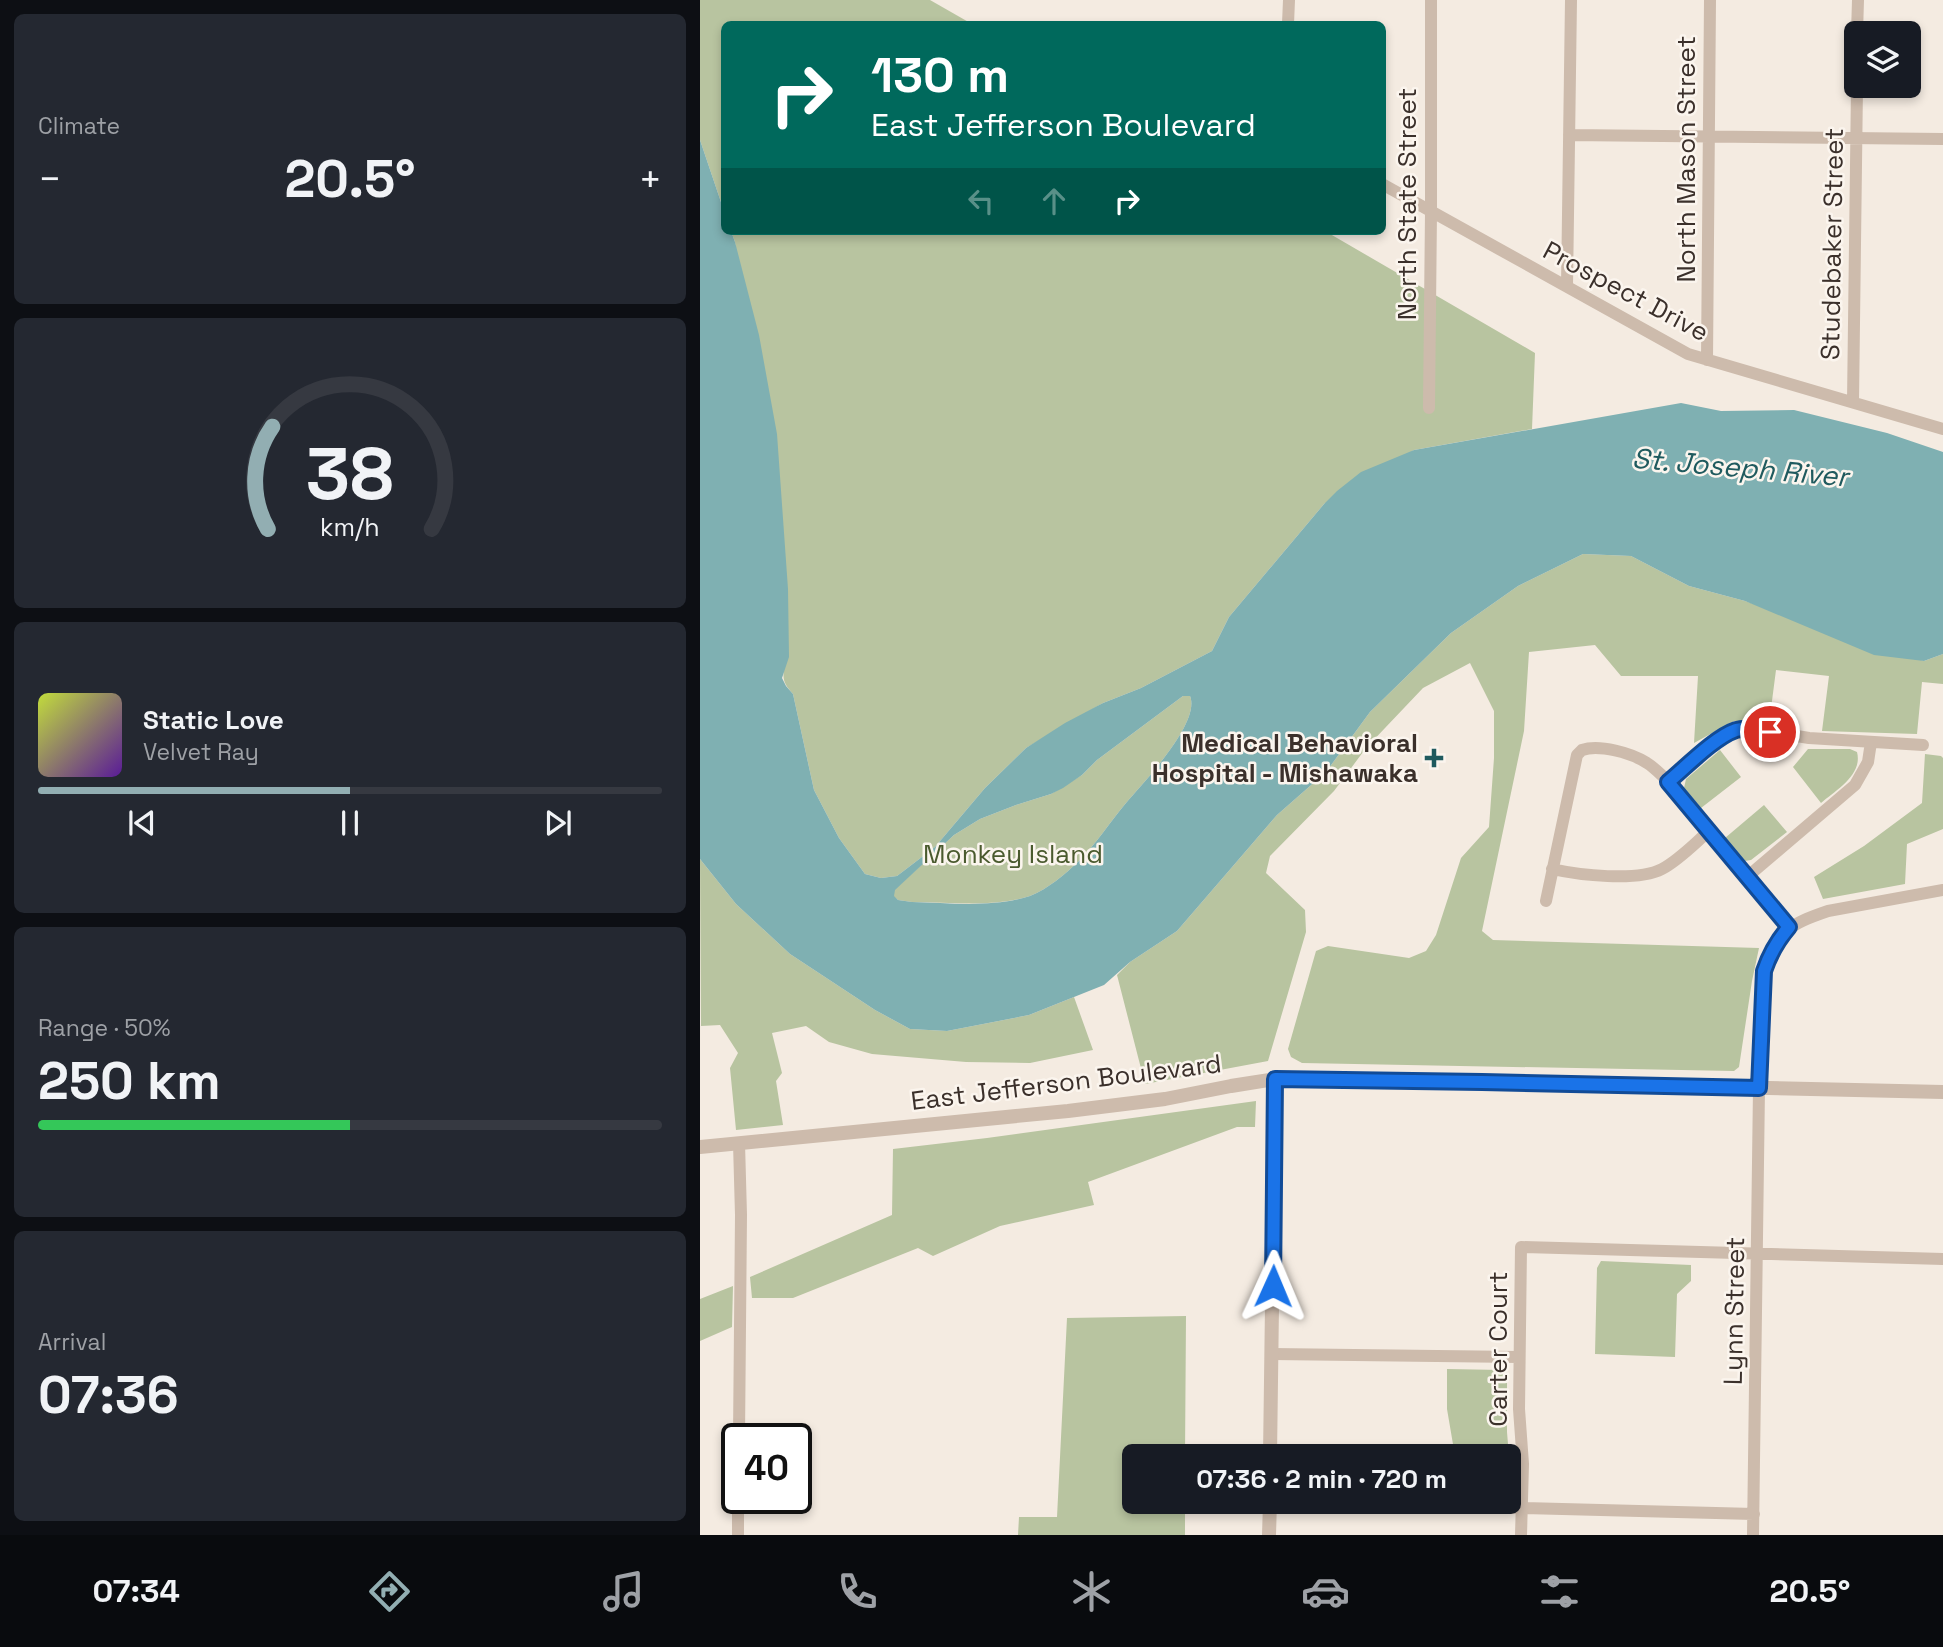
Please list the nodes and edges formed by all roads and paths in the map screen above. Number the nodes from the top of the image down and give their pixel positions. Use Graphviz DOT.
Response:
graph roads {
  1 [pos="1289,0"];
  2 [pos="1431,0"];
  3 [pos="1571,0"];
  4 [pos="1710,0"];
  5 [pos="1858,0"];
  6 [pos="1288,21"];
  7 [pos="1857,21"];
  8 [pos="1857,98"];
  9 [pos="1570,135"];
  10 [pos="1709,136"];
  11 [pos="1857,138"];
  12 [pos="1943,139"];
  13 [pos="1386,186"];
  14 [pos="1431,212"];
  15 [pos="1567,286"];
  16 [pos="1707,360"];
  17 [pos="1853,402"];
  18 [pos="1429,408"];
  19 [pos="1943,429"];
  20 [pos="1871,742"];
  21 [pos="1923,745"];
  22 [pos="1668,782"];
  23 [pos="1709,831"];
  24 [pos="1552,869"];
  25 [pos="1747,877"];
  26 [pos="1943,890"];
  27 [pos="1546,901"];
  28 [pos="1789,927"];
  29 [pos="1275,1079"];
  30 [pos="1759,1088"];
  31 [pos="1943,1092"];
  32 [pos="739,1143"];
  33 [pos="700,1147"];
  34 [pos="1758,1255"];
  35 [pos="1943,1258"];
  36 [pos="1272,1354"];
  37 [pos="1519,1357"];
  38 [pos="739,1423"];
  39 [pos="1270,1444"];
  40 [pos="1521,1508"];
  41 [pos="738,1514"];
  42 [pos="1270,1514"];
  43 [pos="1521,1514"];
  44 [pos="1754,1514"];
  45 [pos="738,1535"];
  46 [pos="1269,1535"];
  47 [pos="1521,1535"];
  48 [pos="1753,1535"];
  1 -- 6 [label="street"];
  2 -- 14 [label="street, North State Street"];
  3 -- 9 [label="street"];
  4 -- 10 [label="street, North Mason Street"];
  5 -- 7 [label="street"];
  8 -- 11 [label="street, Studebaker Street"];
  9 -- 10 [label="street"];
  9 -- 15 [label="street"];
  10 -- 11 [label="street"];
  10 -- 16 [label="street, North Mason Street"];
  11 -- 12 [label="street"];
  11 -- 17 [label="street, Studebaker Street"];
  13 -- 14 [label="street, Prospect Drive"];
  14 -- 15 [label="street, Prospect Drive"];
  14 -- 18 [label="street, North State Street"];
  15 -- 16 [label="street, Prospect Drive"];
  16 -- 17 [label="street, Prospect Drive"];
  17 -- 19 [label="street, Prospect Drive"];
  20 -- 21 [label="street"];
  20 -- 22 [label="street"];
  20 -- 25 [label="street"];
  22 -- 23 [label="street"];
  22 -- 24 [label="street"];
  23 -- 24 [label="street"];
  23 -- 25 [label="street"];
  24 -- 27 [label="street"];
  25 -- 28 [label="street"];
  26 -- 28 [label="street"];
  28 -- 30 [label="street, Lynn Street"];
  29 -- 30 [label="street, East Jefferson Boulevard"];
  29 -- 32 [label="street, East Jefferson Boulevard"];
  29 -- 36 [label="street"];
  30 -- 31 [label="street, East Jefferson Boulevard"];
  30 -- 34 [label="street, Lynn Street"];
  32 -- 33 [label="street, East Jefferson Boulevard"];
  32 -- 38 [label="street"];
  34 -- 35 [label="street"];
  34 -- 37 [label="street, Carter Court"];
  34 -- 44 [label="street, Lynn Street"];
  36 -- 37 [label="street"];
  36 -- 39 [label="street"];
  37 -- 40 [label="street, Carter Court"];
  40 -- 44 [label="street"];
  41 -- 45 [label="street"];
  42 -- 46 [label="street"];
  43 -- 47 [label="street, Carter Court"];
  44 -- 48 [label="street, Lynn Street"];
}
